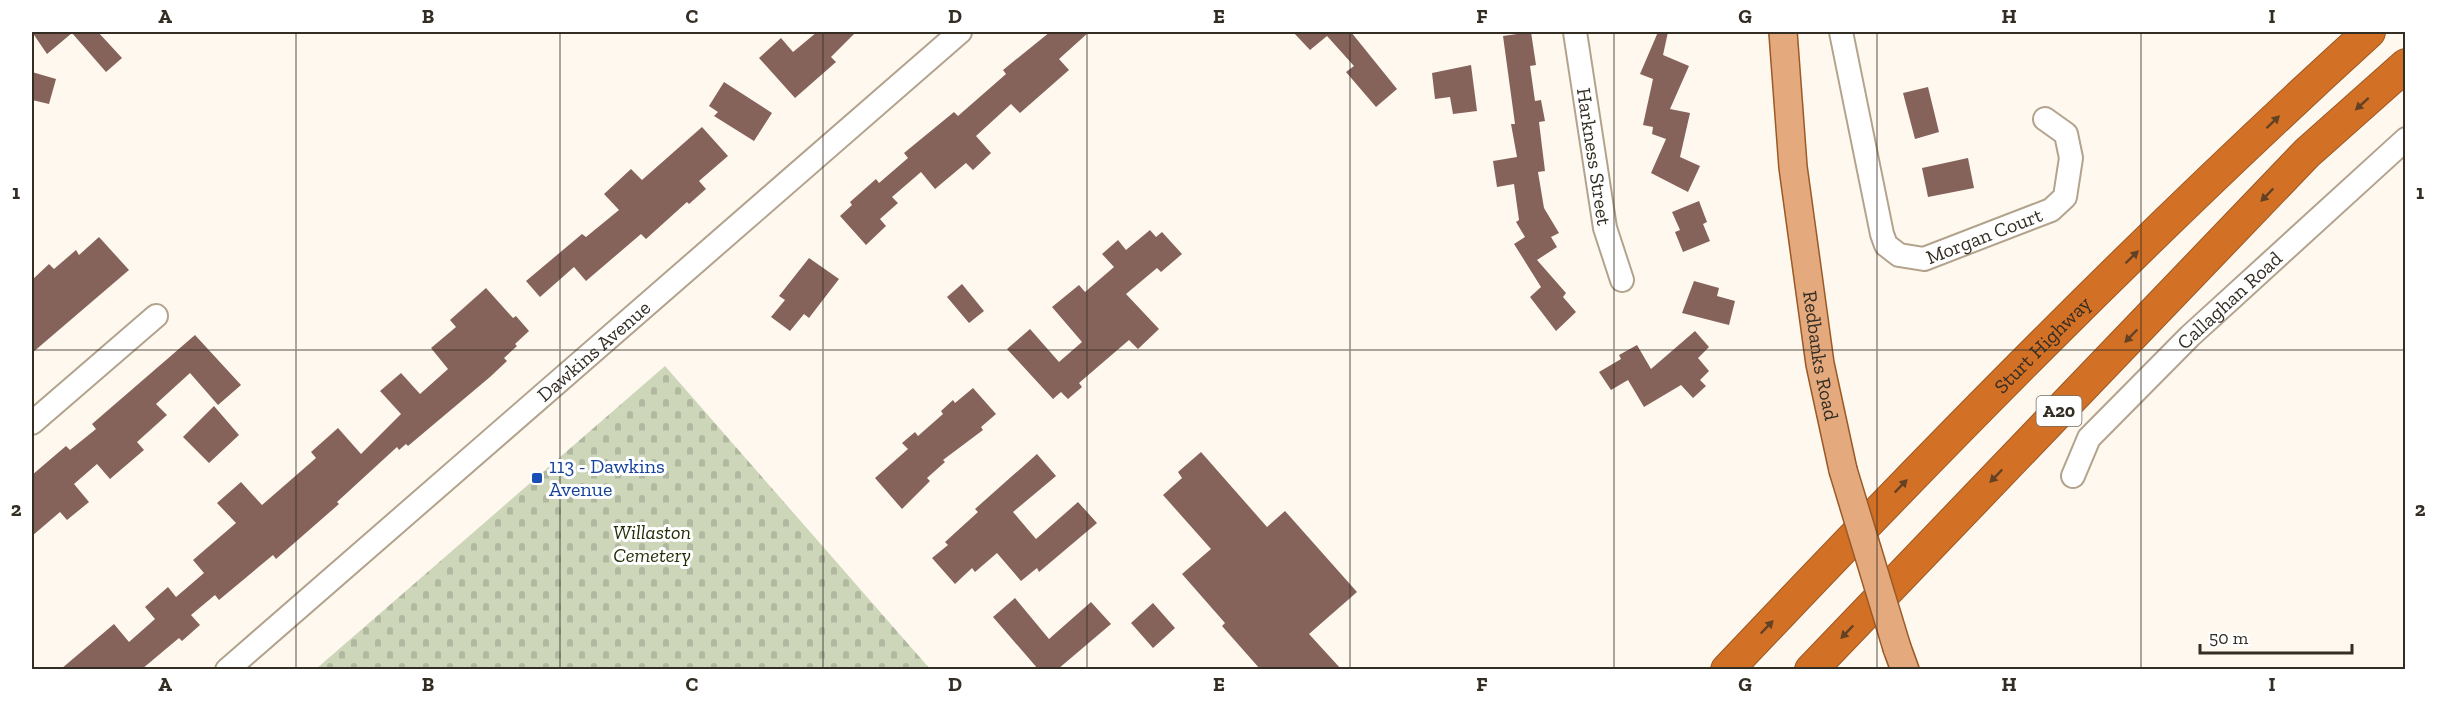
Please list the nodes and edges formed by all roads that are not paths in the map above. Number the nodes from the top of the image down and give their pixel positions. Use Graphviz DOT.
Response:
graph roads {
  1 [pos="960,32"];
  2 [pos="1575,32"];
  3 [pos="1784,32"];
  4 [pos="1841,32"];
  5 [pos="2359,37"];
  6 [pos="2406,65"];
  7 [pos="2045,119"];
  8 [pos="2406,139"];
  9 [pos="1622,280"];
  10 [pos="156,315"];
  11 [pos="32,423"];
  12 [pos="2073,476"];
  13 [pos="1901,659"];
  14 [pos="227,669"];
  15 [pos="1726,669"];
  16 [pos="1811,669"];
  1 -- 14 [label="street, Dawkins Avenue"];
  2 -- 9 [label="street, Harkness Street"];
  3 -- 13 [label="main road, Redbanks Road, bridge"];
  4 -- 7 [label="street, Morgan Court"];
  15 -- 5 [label="highway, Sturt Highway, one-way"];
  6 -- 16 [label="highway, A20, one-way"];
  8 -- 12 [label="street, Callaghan Road"];
  10 -- 11 [label="street"];
}
